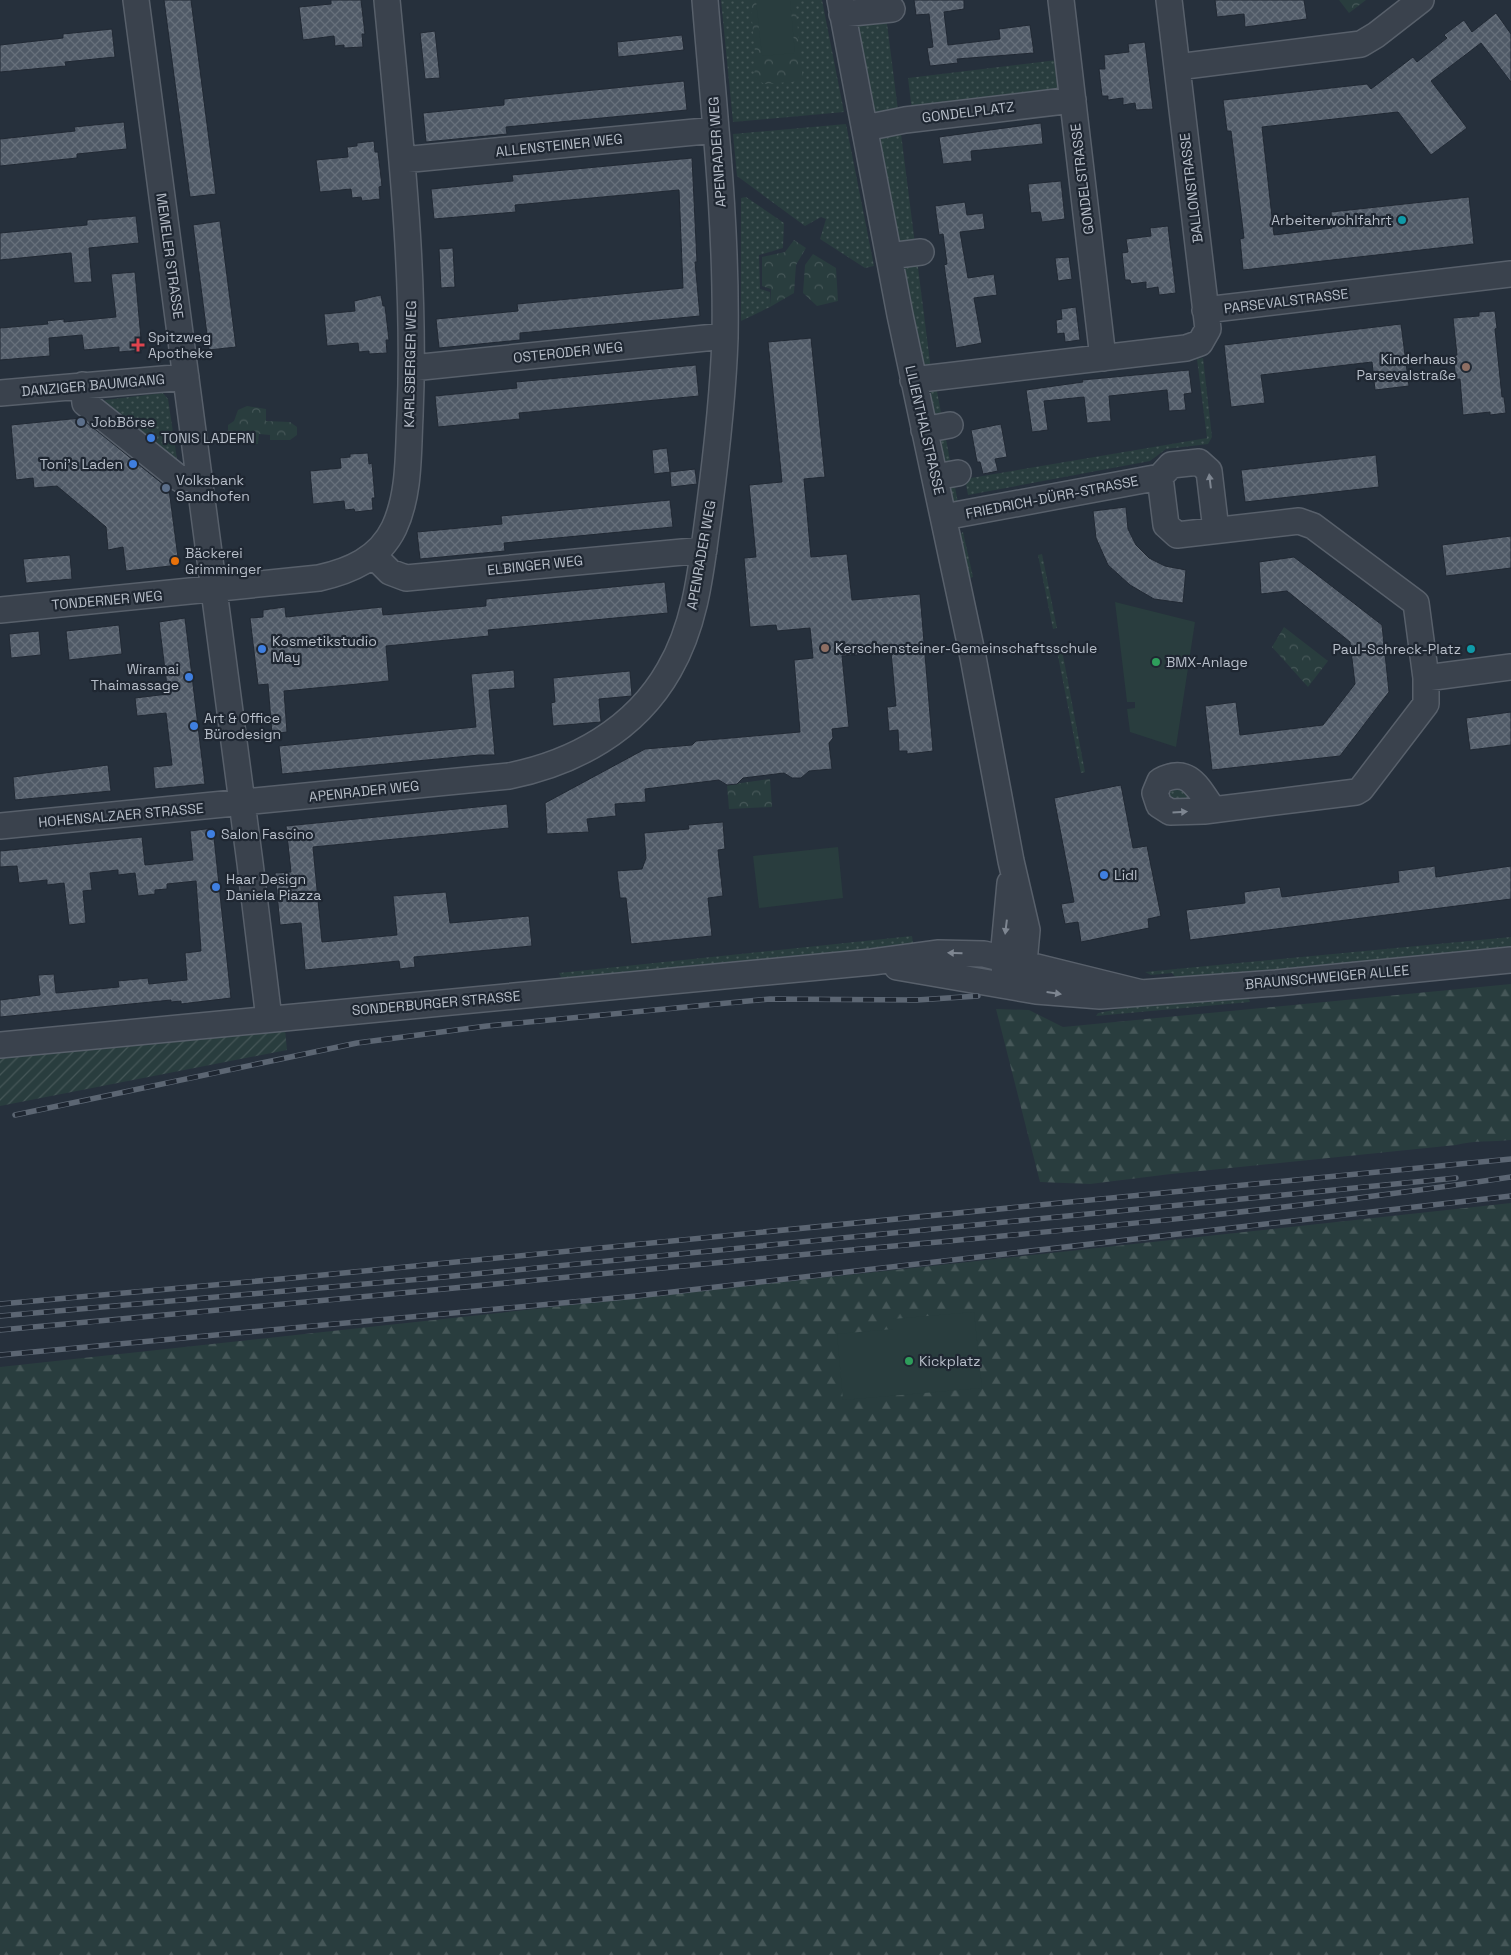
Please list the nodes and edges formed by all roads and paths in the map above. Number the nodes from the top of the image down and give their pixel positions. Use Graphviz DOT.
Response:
graph roads {
  1 [pos="136,0"];
  2 [pos="387,0"];
  3 [pos="704,0"];
  4 [pos="1062,0"];
  5 [pos="1169,0"];
  6 [pos="1421,0"];
  7 [pos="841,7"];
  8 [pos="892,9"];
  9 [pos="1177,67"];
  10 [pos="1073,100"];
  11 [pos="864,128"];
  12 [pos="716,130"];
  13 [pos="402,160"];
  14 [pos="921,252"];
  15 [pos="889,256"];
  16 [pos="1511,274"];
  17 [pos="1205,310"];
  18 [pos="725,336"];
  19 [pos="1102,358"];
  20 [pos="412,368"];
  21 [pos="186,377"];
  22 [pos="913,380"];
  23 [pos="83,385"];
  24 [pos="0,393"];
  25 [pos="950,425"];
  26 [pos="924,430"];
  27 [pos="199,476"];
  28 [pos="1160,476"];
  29 [pos="944,517"];
  30 [pos="1212,530"];
  31 [pos="704,550"];
  32 [pos="374,556"];
  33 [pos="214,590"];
  34 [pos="0,610"];
  35 [pos="1511,667"];
  36 [pos="1426,678"];
  37 [pos="242,804"];
  38 [pos="1212,808"];
  39 [pos="0,826"];
  40 [pos="1014,960"];
  41 [pos="1511,960"];
  42 [pos="872,962"];
  43 [pos="1006,985"];
  44 [pos="1142,993"];
  45 [pos="269,1019"];
  46 [pos="0,1045"];
  1 -- 21 [label="street, MEMELER STRASSE"];
  2 -- 13 [label="street, KARLSBERGER WEG"];
  3 -- 12 [label="street, APENRADER WEG"];
  4 -- 10 [label="street, GONDELSTRASSE"];
  5 -- 9 [label="street, BALLONSTRASSE"];
  6 -- 9 [label="street"];
  7 -- 8 [label="street"];
  7 -- 11 [label="street, LILIENTHALSTRASSE"];
  9 -- 17 [label="street, BALLONSTRASSE"];
  10 -- 11 [label="street, GONDELPLATZ"];
  10 -- 19 [label="street, GONDELSTRASSE"];
  11 -- 15 [label="street, LILIENTHALSTRASSE"];
  12 -- 13 [label="street, ALLENSTEINER WEG"];
  12 -- 18 [label="street, APENRADER WEG"];
  13 -- 20 [label="street, KARLSBERGER WEG"];
  14 -- 15 [label="street"];
  15 -- 22 [label="street, LILIENTHALSTRASSE"];
  16 -- 17 [label="street, PARSEVALSTRASSE"];
  17 -- 19 [label="street, PARSEVALSTRASSE"];
  18 -- 20 [label="street, OSTERODER WEG"];
  18 -- 31 [label="street, APENRADER WEG"];
  19 -- 22 [label="street, PARSEVALSTRASSE"];
  20 -- 32 [label="street, KARLSBERGER WEG"];
  21 -- 23 [label="street, DANZIGER BAUMGANG"];
  21 -- 27 [label="street, MEMELER STRASSE"];
  22 -- 26 [label="street, LILIENTHALSTRASSE"];
  23 -- 24 [label="street, DANZIGER BAUMGANG"];
  23 -- 27 [label="street"];
  25 -- 26 [label="street"];
  26 -- 29 [label="street, LILIENTHALSTRASSE"];
  27 -- 33 [label="street, MEMELER STRASSE"];
  28 -- 29 [label="street, FRIEDRICH-DÜRR-STRASSE"];
  28 -- 30 [label="street"];
  30 -- 28 [label="street, FRIEDRICH-DÜRR-STRASSE, one-way"];
  29 -- 40 [label="street, LILIENTHALSTRASSE"];
  30 -- 36 [label="street"];
  31 -- 32 [label="street, ELBINGER WEG"];
  31 -- 37 [label="street, APENRADER WEG"];
  32 -- 33 [label="street, KARLSBERGER WEG"];
  33 -- 34 [label="street, TONDERNER WEG"];
  33 -- 37 [label="street, MEMELER STRASSE"];
  35 -- 36 [label="street"];
  36 -- 38 [label="street"];
  37 -- 39 [label="street, HOHENSALZAER STRASSE"];
  37 -- 45 [label="street, MEMELER STRASSE"];
  40 -- 42 [label="street, SONDERBURGER STRASSE, one-way"];
  40 -- 43 [label="street, LILIENTHALSTRASSE"];
  40 -- 44 [label="street, BRAUNSCHWEIGER ALLEE"];
  41 -- 44 [label="street, BRAUNSCHWEIGER ALLEE"];
  42 -- 43 [label="street, SONDERBURGER STRASSE"];
  42 -- 45 [label="street, SONDERBURGER STRASSE"];
  43 -- 44 [label="street, BRAUNSCHWEIGER ALLEE, one-way"];
  45 -- 46 [label="street, SONDERBURGER STRASSE"];
}
